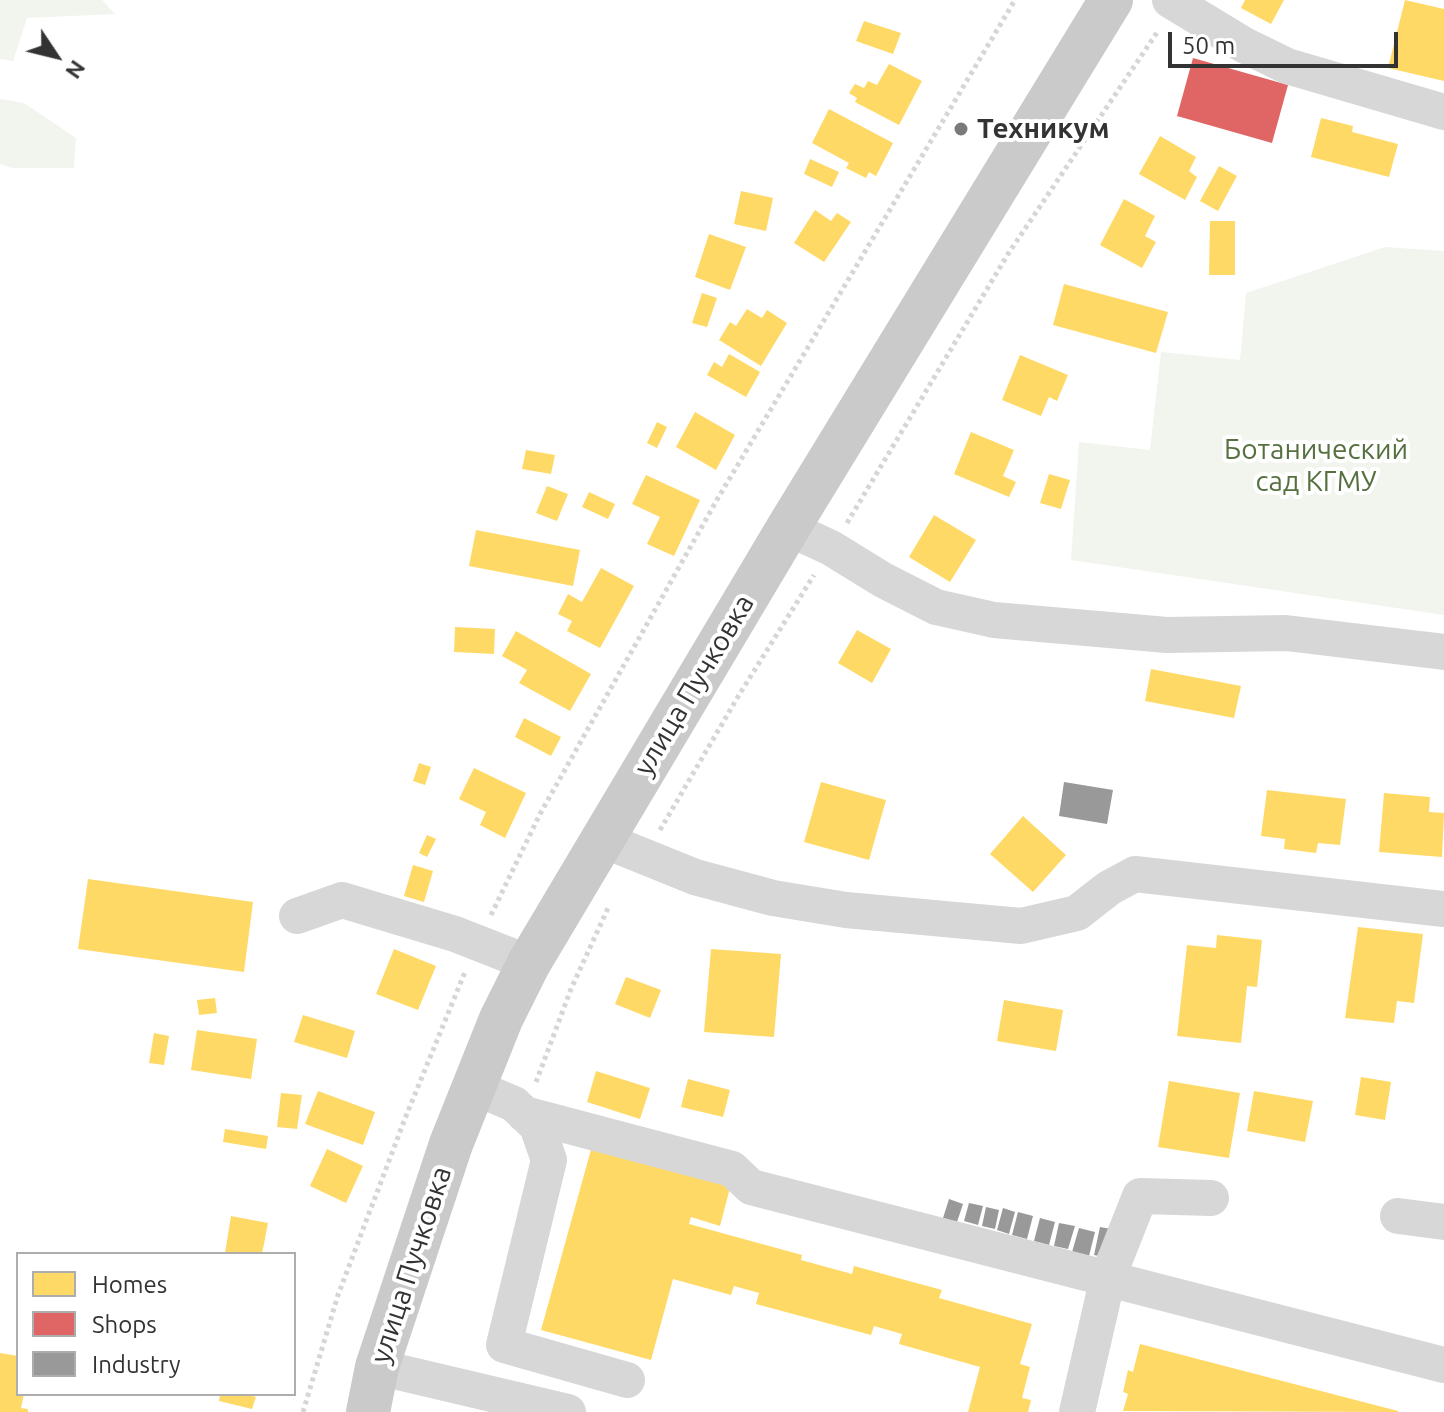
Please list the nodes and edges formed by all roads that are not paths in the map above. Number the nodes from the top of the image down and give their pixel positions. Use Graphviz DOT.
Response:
graph roads {
  1 [pos="1111,0"];
  2 [pos="1170,0"];
  3 [pos="1444,112"];
  4 [pos="788,528"];
  5 [pos="1444,652"];
  6 [pos="601,839"];
  7 [pos="1444,909"];
  8 [pos="297,916"];
  9 [pos="529,963"];
  10 [pos="474,1087"];
  11 [pos="524,1114"];
  12 [pos="1211,1198"];
  13 [pos="1398,1216"];
  14 [pos="1444,1222"];
  15 [pos="1108,1277"];
  16 [pos="1444,1365"];
  17 [pos="377,1367"];
  18 [pos="627,1380"];
  19 [pos="368,1412"];
  20 [pos="568,1412"];
  21 [pos="1077,1412"];
  1 -- 4 [label="main road, улица Пучковка"];
  2 -- 3 [label="street"];
  4 -- 5 [label="street"];
  4 -- 6 [label="main road, улица Пучковка"];
  6 -- 7 [label="street"];
  6 -- 9 [label="main road, улица Пучковка"];
  8 -- 9 [label="street"];
  9 -- 10 [label="main road, улица Пучковка"];
  10 -- 11 [label="street"];
  10 -- 17 [label="main road, улица Пучковка"];
  11 -- 15 [label="street"];
  11 -- 18 [label="street"];
  12 -- 15 [label="street"];
  13 -- 14 [label="street"];
  15 -- 16 [label="street"];
  15 -- 21 [label="street"];
  17 -- 19 [label="main road, улица Пучковка"];
  17 -- 20 [label="street"];
}
